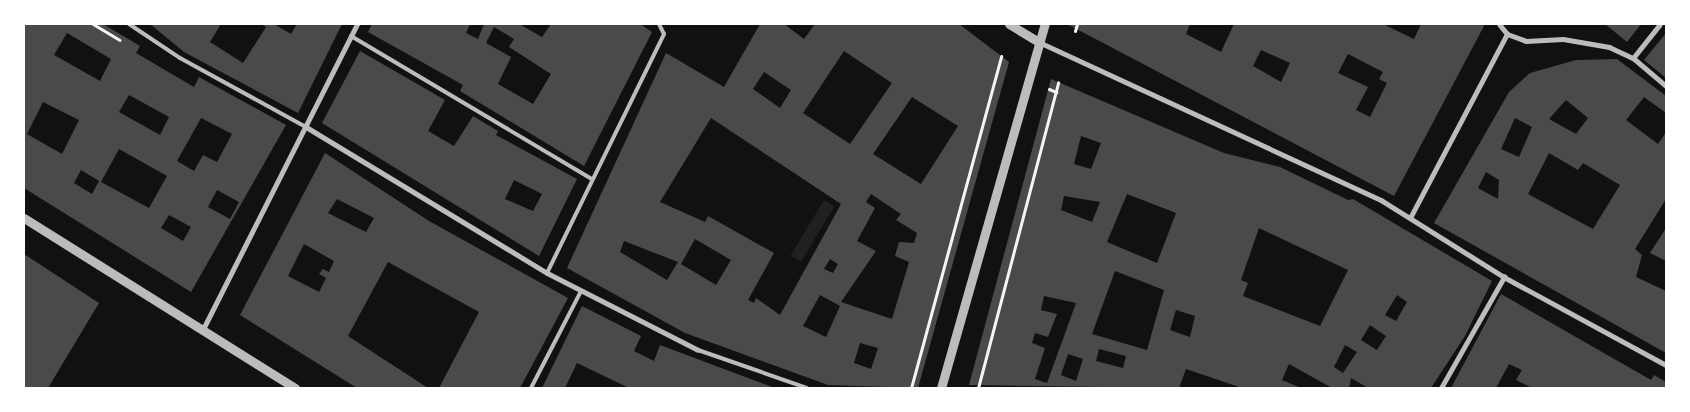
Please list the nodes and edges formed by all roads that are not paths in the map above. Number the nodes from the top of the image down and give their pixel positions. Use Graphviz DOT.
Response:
graph roads {
  1 [pos="129,24"];
  2 [pos="357,24"];
  3 [pos="659,24"];
  4 [pos="1009,24"];
  5 [pos="1045,24"];
  6 [pos="1499,24"];
  7 [pos="1660,24"];
  8 [pos="1507,34"];
  9 [pos="351,36"];
  10 [pos="1039,42"];
  11 [pos="1633,58"];
  12 [pos="1666,86"];
  13 [pos="306,127"];
  14 [pos="592,179"];
  15 [pos="24,218"];
  16 [pos="1410,218"];
  17 [pos="547,273"];
  18 [pos="1504,277"];
  19 [pos="581,291"];
  20 [pos="202,331"];
  21 [pos="698,350"];
  22 [pos="1666,365"];
  23 [pos="295,388"];
  24 [pos="530,388"];
  25 [pos="807,388"];
  26 [pos="941,388"];
  27 [pos="1440,388"];
  1 -- 13 [label="lane"];
  2 -- 9 [label="street"];
  3 -- 14 [label="lane"];
  4 -- 10 [label="street"];
  5 -- 10 [label="street"];
  6 -- 8 [label="street"];
  7 -- 11 [label="street"];
  8 -- 11 [label="street"];
  8 -- 16 [label="street"];
  9 -- 13 [label="street"];
  9 -- 14 [label="lane"];
  10 -- 16 [label="street"];
  10 -- 26 [label="street"];
  11 -- 12 [label="street"];
  13 -- 17 [label="street"];
  13 -- 20 [label="street"];
  14 -- 17 [label="lane"];
  15 -- 20 [label="street"];
  16 -- 18 [label="street"];
  17 -- 19 [label="street"];
  18 -- 22 [label="street"];
  18 -- 27 [label="street"];
  19 -- 21 [label="street"];
  19 -- 24 [label="lane"];
  20 -- 23 [label="street"];
  21 -- 25 [label="lane"];
}
